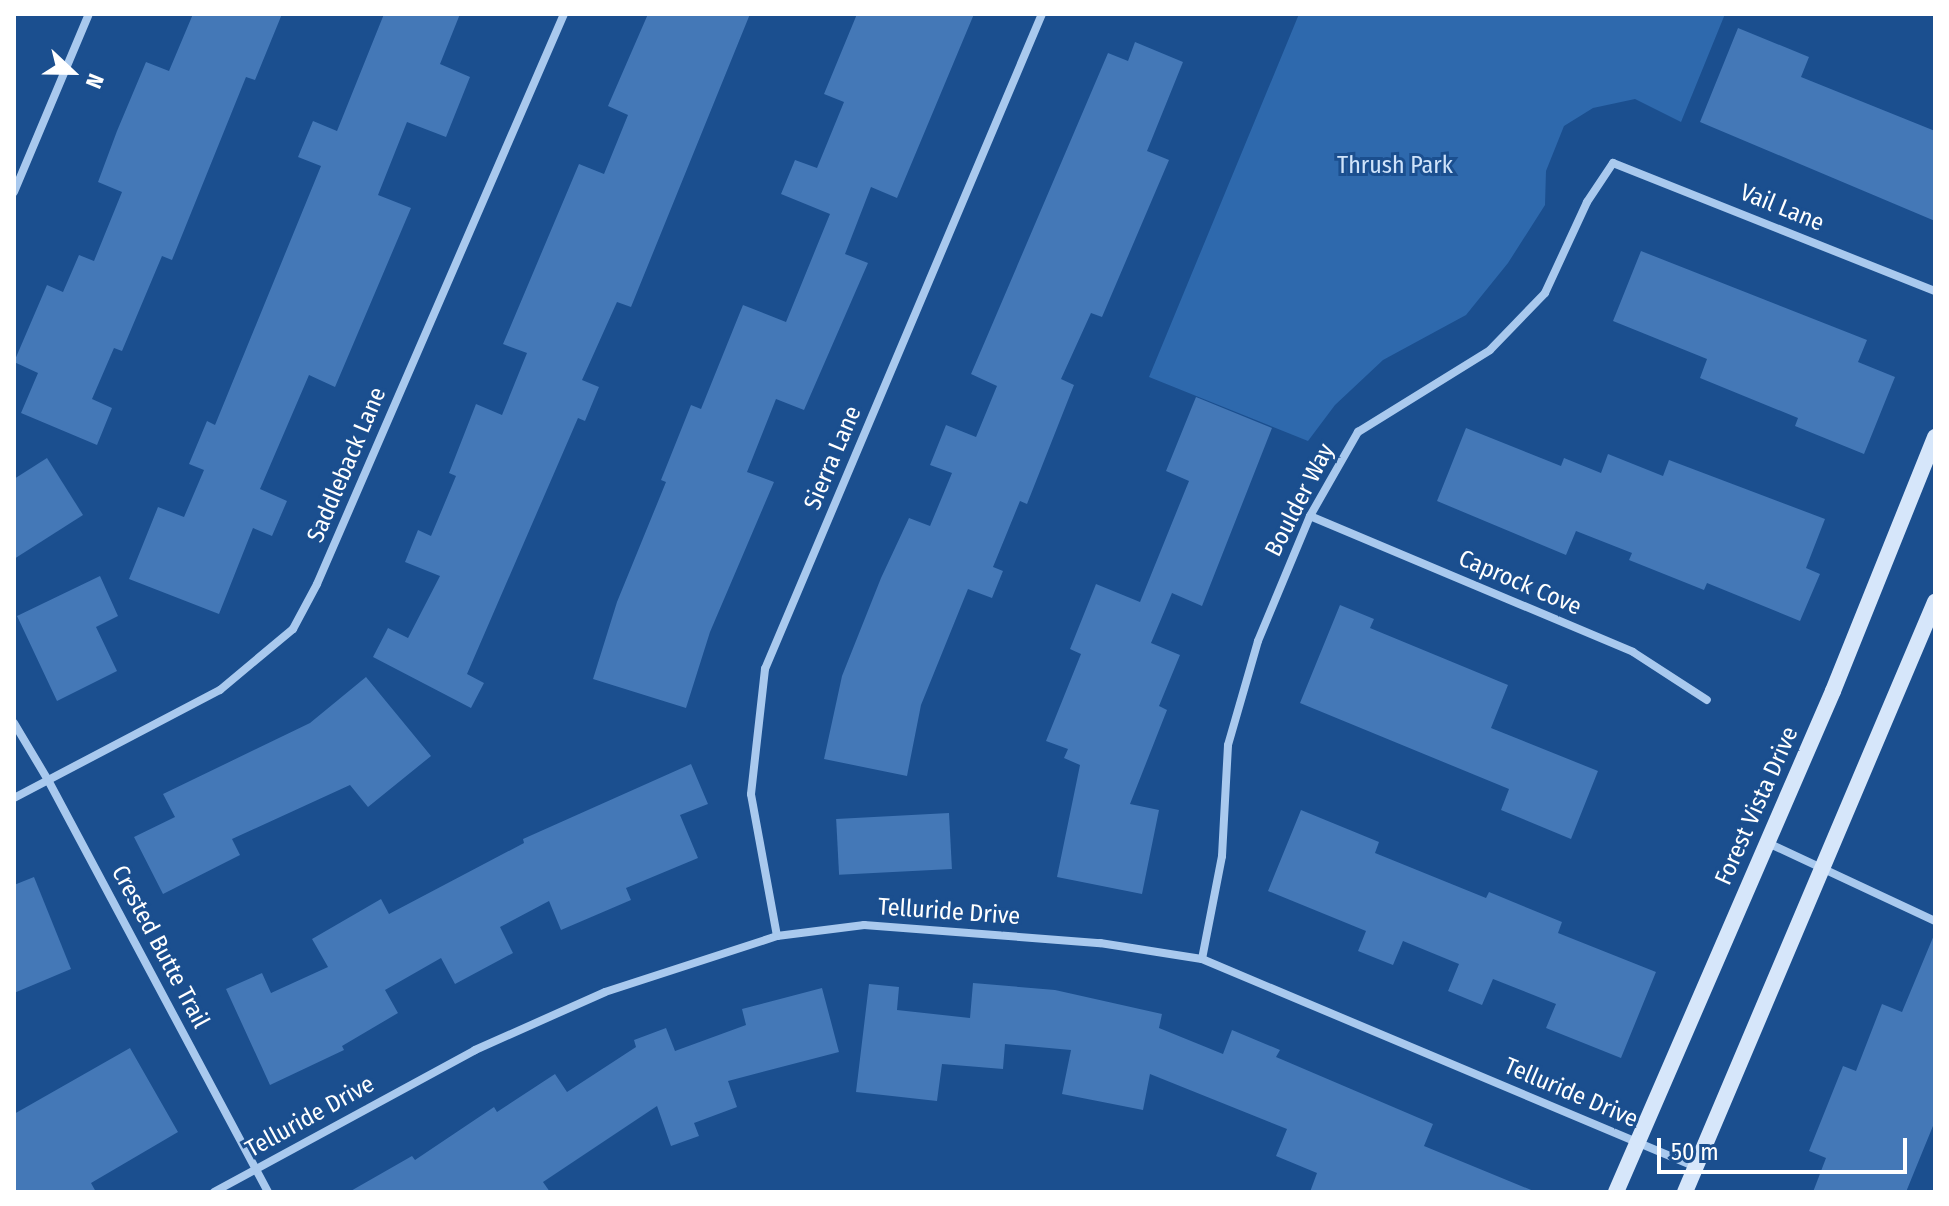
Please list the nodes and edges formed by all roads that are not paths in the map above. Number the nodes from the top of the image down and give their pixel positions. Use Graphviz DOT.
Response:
graph roads {
  1 [pos="89,14"];
  2 [pos="564,14"];
  3 [pos="1042,14"];
  4 [pos="1613,163"];
  5 [pos="14,192"];
  6 [pos="1935,291"];
  7 [pos="1935,437"];
  8 [pos="1310,516"];
  9 [pos="1935,602"];
  10 [pos="1707,700"];
  11 [pos="14,723"];
  12 [pos="48,780"];
  13 [pos="14,798"];
  14 [pos="1767,843"];
  15 [pos="1822,869"];
  16 [pos="1935,921"];
  17 [pos="777,936"];
  18 [pos="1202,959"];
  19 [pos="1636,1142"];
  20 [pos="1696,1167"];
  21 [pos="255,1169"];
  22 [pos="214,1192"];
  23 [pos="268,1192"];
  24 [pos="1616,1192"];
  25 [pos="1685,1192"];
  1 -- 5 [label="street"];
  2 -- 12 [label="street, Saddleback Lane"];
  3 -- 17 [label="street, Sierra Lane"];
  4 -- 6 [label="street, Vail Lane"];
  4 -- 8 [label="street, Boulder Way"];
  7 -- 14 [label="main road, Forest Vista Drive"];
  8 -- 10 [label="street, Caprock Cove"];
  8 -- 18 [label="street, Boulder Way"];
  9 -- 15 [label="main road"];
  11 -- 12 [label="street, Crested Butte Trail"];
  12 -- 13 [label="street, Saddleback Lane"];
  12 -- 21 [label="street, Crested Butte Trail"];
  14 -- 15 [label="street"];
  14 -- 19 [label="main road, Forest Vista Drive"];
  15 -- 16 [label="street"];
  15 -- 20 [label="main road"];
  17 -- 18 [label="street, Telluride Drive"];
  17 -- 21 [label="street, Telluride Drive"];
  18 -- 19 [label="street, Telluride Drive"];
  19 -- 20 [label="street, Telluride Drive"];
  19 -- 24 [label="main road, Forest Vista Drive"];
  20 -- 25 [label="main road"];
  21 -- 22 [label="street, Telluride Drive"];
  21 -- 23 [label="street, Crested Butte Trail"];
}
